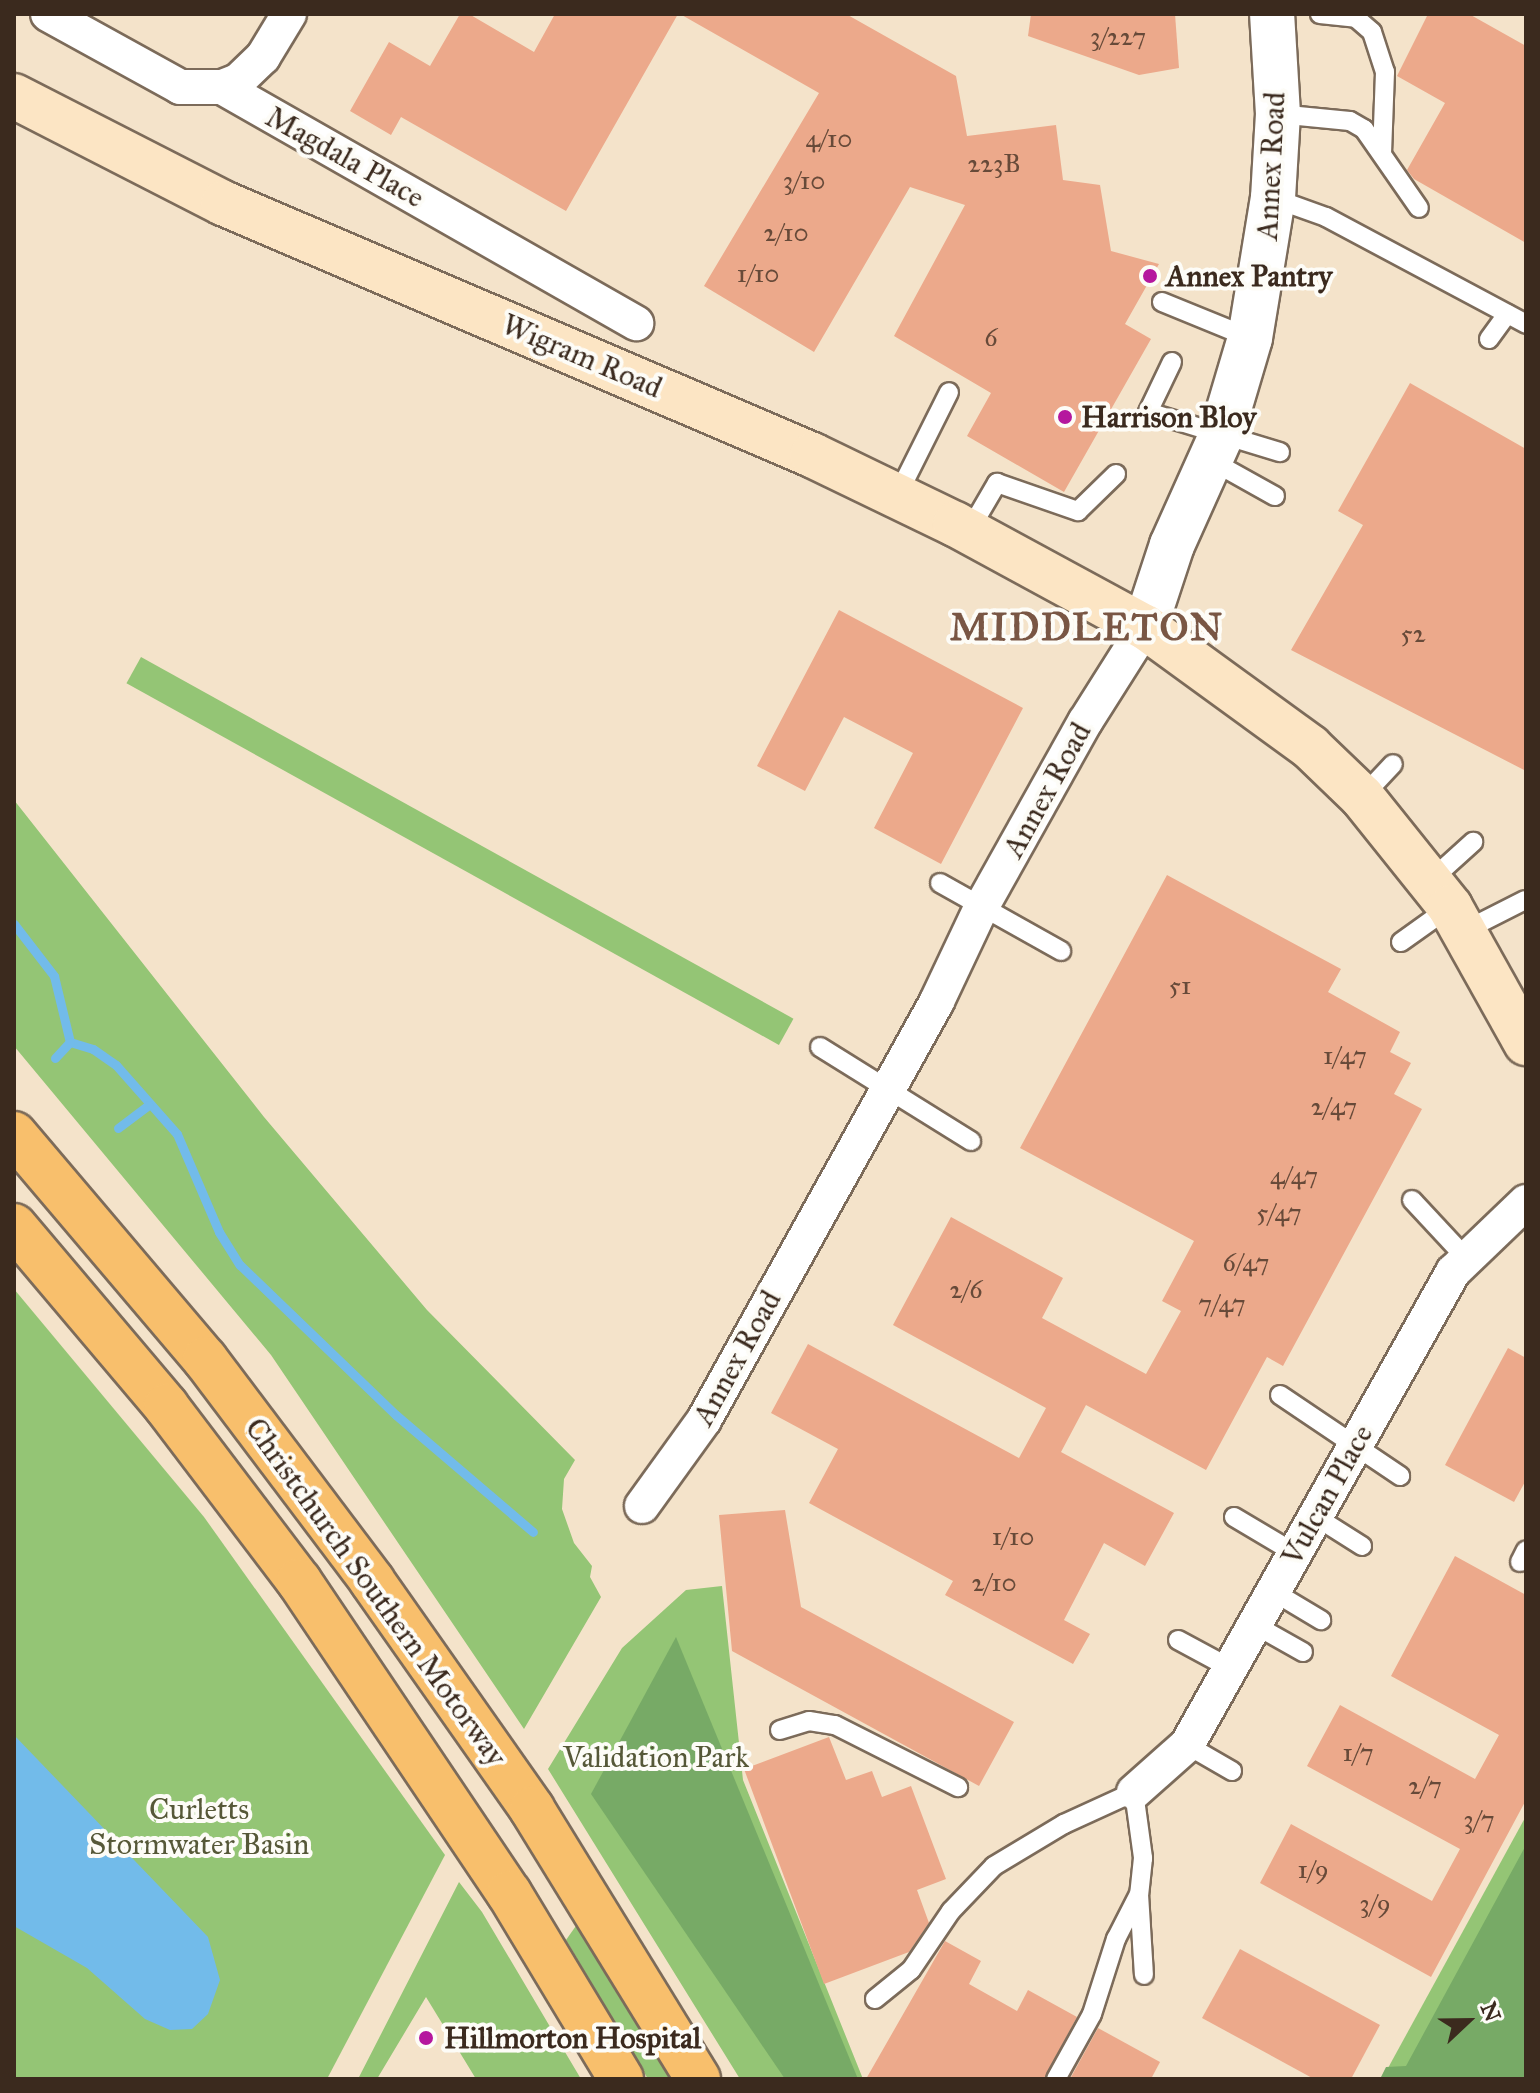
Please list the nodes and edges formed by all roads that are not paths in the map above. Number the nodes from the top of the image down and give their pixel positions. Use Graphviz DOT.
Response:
graph roads {
  1 [pos="48,14"];
  2 [pos="289,14"];
  3 [pos="1272,14"];
  4 [pos="1320,14"];
  5 [pos="222,87"];
  6 [pos="14,96"];
  7 [pos="1278,114"];
  8 [pos="1382,154"];
  9 [pos="1273,198"];
  10 [pos="1419,208"];
  11 [pos="1162,302"];
  12 [pos="1507,314"];
  13 [pos="636,323"];
  14 [pos="1526,324"];
  15 [pos="1250,338"];
  16 [pos="1489,339"];
  17 [pos="1172,362"];
  18 [pos="949,392"];
  19 [pos="1216,448"];
  20 [pos="1280,452"];
  21 [pos="1116,474"];
  22 [pos="897,496"];
  23 [pos="1275,496"];
  24 [pos="969,532"];
  25 [pos="1145,627"];
  26 [pos="1393,764"];
  27 [pos="1362,797"];
  28 [pos="1473,842"];
  29 [pos="940,883"];
  30 [pos="1525,900"];
  31 [pos="982,906"];
  32 [pos="1448,906"];
  33 [pos="1401,942"];
  34 [pos="1061,951"];
  35 [pos="1526,1043"];
  36 [pos="820,1047"];
  37 [pos="887,1089"];
  38 [pos="14,1134"];
  39 [pos="971,1141"];
  40 [pos="1412,1200"];
  41 [pos="1526,1202"];
  42 [pos="14,1226"];
  43 [pos="1465,1257"];
  44 [pos="1280,1395"];
  45 [pos="1353,1447"];
  46 [pos="1400,1476"];
  47 [pos="642,1506"];
  48 [pos="1313,1515"];
  49 [pos="1234,1517"];
  50 [pos="1362,1546"];
  51 [pos="1293,1552"];
  52 [pos="1274,1592"];
  53 [pos="1321,1620"];
  54 [pos="1255,1625"];
  55 [pos="1178,1640"];
  56 [pos="1303,1652"];
  57 [pos="1230,1668"];
  58 [pos="780,1730"];
  59 [pos="1187,1745"];
  60 [pos="1232,1771"];
  61 [pos="958,1787"];
  62 [pos="1134,1792"];
  63 [pos="1139,1894"];
  64 [pos="1144,1975"];
  65 [pos="875,1999"];
  66 [pos="621,2079"];
  67 [pos="698,2079"];
  68 [pos="1056,2079"];
  1 -- 5 [label="street, Magdala Place"];
  2 -- 5 [label="street"];
  3 -- 7 [label="street, Annex Road"];
  4 -- 8 [label="lane"];
  5 -- 13 [label="street, Magdala Place"];
  6 -- 22 [label="main road, Wigram Road"];
  7 -- 8 [label="lane"];
  7 -- 9 [label="street, Annex Road"];
  8 -- 10 [label="lane"];
  9 -- 12 [label="lane"];
  9 -- 15 [label="street, Annex Road"];
  11 -- 15 [label="lane"];
  12 -- 14 [label="lane"];
  12 -- 16 [label="lane"];
  15 -- 19 [label="street, Annex Road"];
  17 -- 19 [label="lane"];
  18 -- 22 [label="lane"];
  19 -- 20 [label="lane"];
  19 -- 23 [label="lane"];
  19 -- 25 [label="street, Annex Road"];
  21 -- 24 [label="lane"];
  22 -- 24 [label="main road, Wigram Road"];
  24 -- 25 [label="main road, Wigram Road"];
  25 -- 27 [label="main road, Wigram Road"];
  25 -- 31 [label="street, Annex Road"];
  26 -- 27 [label="lane"];
  27 -- 32 [label="main road, Wigram Road"];
  28 -- 32 [label="lane"];
  29 -- 31 [label="lane"];
  30 -- 32 [label="lane"];
  31 -- 34 [label="lane"];
  31 -- 37 [label="street, Annex Road"];
  32 -- 33 [label="lane"];
  32 -- 35 [label="main road, Wigram Road"];
  36 -- 37 [label="lane"];
  37 -- 39 [label="lane"];
  37 -- 47 [label="street, Annex Road"];
  38 -- 67 [label="highway, Christchurch Southern Motorway"];
  40 -- 43 [label="lane"];
  41 -- 43 [label="street, Vulcan Place"];
  42 -- 66 [label="highway, Christchurch Southern Motorway"];
  43 -- 45 [label="street, Vulcan Place"];
  44 -- 45 [label="lane"];
  45 -- 46 [label="lane"];
  45 -- 48 [label="street, Vulcan Place"];
  48 -- 50 [label="lane"];
  48 -- 51 [label="street, Vulcan Place"];
  49 -- 51 [label="lane"];
  51 -- 52 [label="street, Vulcan Place"];
  52 -- 53 [label="lane"];
  52 -- 54 [label="street, Vulcan Place"];
  54 -- 56 [label="lane"];
  54 -- 57 [label="street, Vulcan Place"];
  55 -- 57 [label="lane"];
  57 -- 59 [label="street, Vulcan Place"];
  58 -- 61 [label="lane"];
  59 -- 60 [label="lane"];
  59 -- 62 [label="street, Vulcan Place"];
  62 -- 63 [label="lane"];
  62 -- 65 [label="lane"];
  63 -- 64 [label="lane"];
  63 -- 68 [label="lane"];
}
